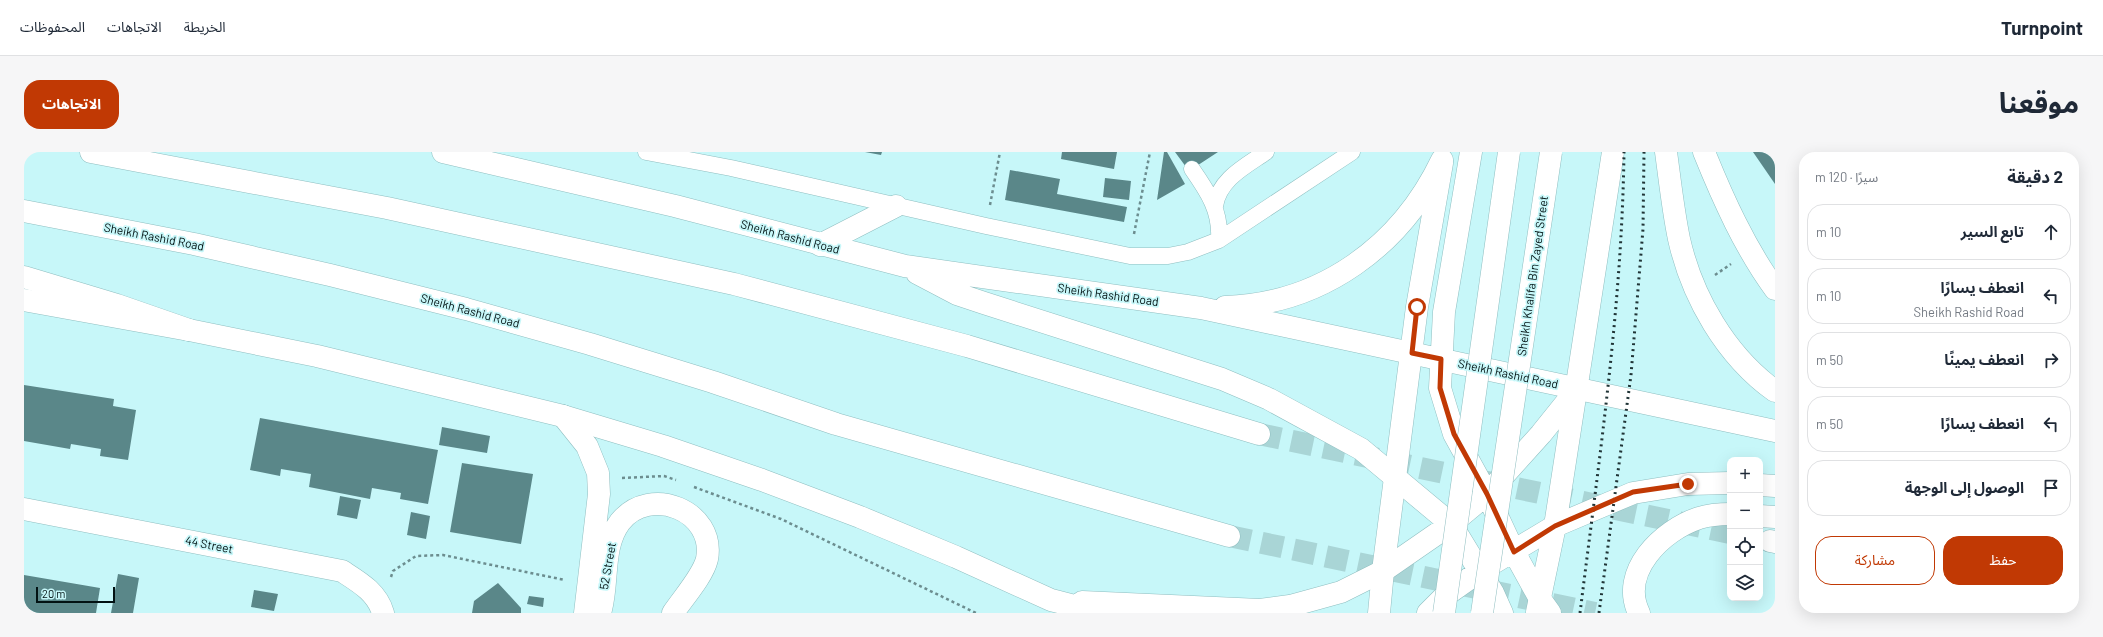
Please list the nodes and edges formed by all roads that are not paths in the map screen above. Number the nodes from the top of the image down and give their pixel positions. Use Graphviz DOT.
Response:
graph roads {
  1 [pos="91,152"];
  2 [pos="443,152"];
  3 [pos="646,152"];
  4 [pos="1266,152"];
  5 [pos="1352,152"];
  6 [pos="1471,152"];
  7 [pos="1509,152"];
  8 [pos="1551,152"];
  9 [pos="1613,152"];
  10 [pos="1666,152"];
  11 [pos="1704,152"];
  12 [pos="1443,156"];
  13 [pos="1192,169"];
  14 [pos="896,206"];
  15 [pos="1215,206"];
  16 [pos="24,211"];
  17 [pos="1219,240"];
  18 [pos="820,245"];
  19 [pos="905,266"];
  20 [pos="24,277"];
  21 [pos="1775,289"];
  22 [pos="24,300"];
  23 [pos="1201,308"];
  24 [pos="189,330"];
  25 [pos="1412,353"];
  26 [pos="1441,359"];
  27 [pos="1578,388"];
  28 [pos="1775,391"];
  29 [pos="563,416"];
  30 [pos="1775,431"];
  31 [pos="1259,434"];
  32 [pos="1395,478"];
  33 [pos="1727,483"];
  34 [pos="1763,484"];
  35 [pos="1775,486"];
  36 [pos="1487,494"];
  37 [pos="24,509"];
  38 [pos="1727,514"];
  39 [pos="1763,516"];
  40 [pos="1775,517"];
  41 [pos="1451,524"];
  42 [pos="1555,526"];
  43 [pos="1229,536"];
  44 [pos="1514,552"];
  45 [pos="1383,571"];
  46 [pos="1480,571"];
  47 [pos="1051,600"];
  48 [pos="1543,608"];
  49 [pos="382,610"];
  50 [pos="586,613"];
  51 [pos="600,613"];
  52 [pos="673,613"];
  53 [pos="1069,613"];
  54 [pos="1100,613"];
  55 [pos="1380,613"];
  56 [pos="1428,613"];
  57 [pos="1444,613"];
  58 [pos="1482,613"];
  59 [pos="1502,613"];
  60 [pos="1638,613"];
  1 -- 31 [label="main road"];
  2 -- 18 [label="main road, Sheikh Rashid Road"];
  3 -- 14 [label="lane"];
  4 -- 15 [label="lane"];
  5 -- 17 [label="lane"];
  6 -- 26 [label="main road"];
  7 -- 57 [label="main road, bridge"];
  8 -- 58 [label="main road, Sheikh Khalifa Bin Zayed Street, bridge"];
  9 -- 27 [label="main road"];
  10 -- 28 [label="main road"];
  11 -- 21 [label="main road"];
  12 -- 23 [label="main road"];
  12 -- 25 [label="main road"];
  13 -- 15 [label="lane"];
  14 -- 17 [label="lane"];
  14 -- 18 [label="main road"];
  15 -- 17 [label="lane"];
  16 -- 43 [label="main road, Sheikh Rashid Road"];
  18 -- 19 [label="main road, Sheikh Rashid Road"];
  19 -- 23 [label="main road, Sheikh Rashid Road"];
  19 -- 32 [label="main road"];
  20 -- 24 [label="main road"];
  22 -- 24 [label="main road"];
  23 -- 25 [label="main road, Sheikh Rashid Road"];
  24 -- 29 [label="main road"];
  25 -- 26 [label="main road, Sheikh Rashid Road"];
  25 -- 32 [label="main road"];
  26 -- 27 [label="main road, Sheikh Rashid Road"];
  26 -- 36 [label="main road"];
  27 -- 30 [label="main road, Sheikh Rashid Road"];
  27 -- 36 [label="main road"];
  27 -- 42 [label="main road"];
  29 -- 47 [label="main road"];
  29 -- 50 [label="main road, 52 Street"];
  32 -- 41 [label="main road"];
  32 -- 45 [label="main road"];
  33 -- 42 [label="main road"];
  34 -- 35 [label="main road"];
  36 -- 41 [label="main road"];
  36 -- 44 [label="main road"];
  37 -- 49 [label="main road, 44 Street"];
  38 -- 60 [label="main road"];
  39 -- 40 [label="main road"];
  41 -- 45 [label="main road"];
  41 -- 46 [label="main road"];
  42 -- 44 [label="main road"];
  42 -- 48 [label="main road"];
  44 -- 46 [label="main road"];
  44 -- 48 [label="main road"];
  45 -- 47 [label="main road"];
  45 -- 55 [label="main road"];
  46 -- 56 [label="main road"];
  46 -- 59 [label="main road"];
  47 -- 53 [label="main road"];
  47 -- 54 [label="main road"];
  51 -- 52 [label="main road, 52 Street"];
}
